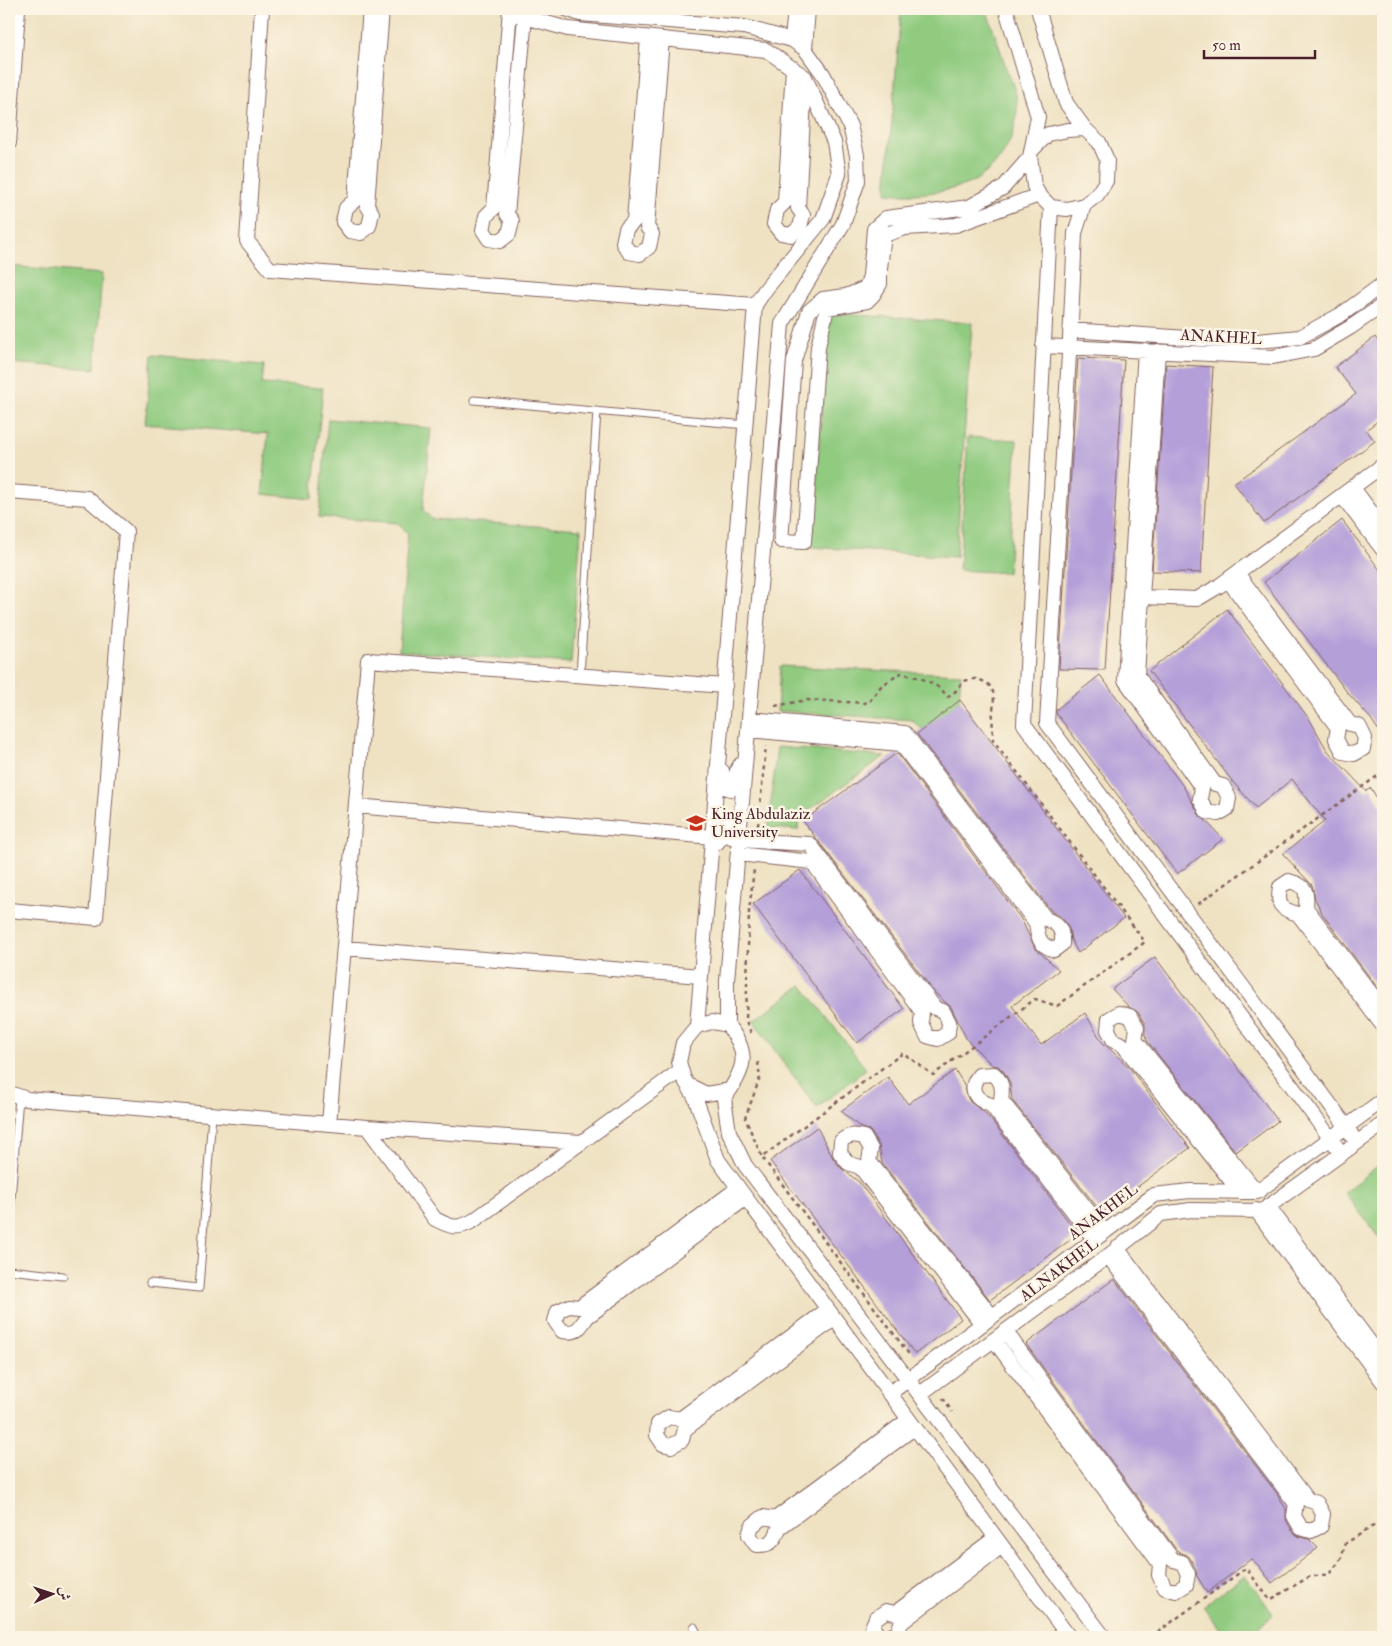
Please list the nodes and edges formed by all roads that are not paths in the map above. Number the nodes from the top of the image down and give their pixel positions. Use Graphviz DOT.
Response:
graph roads {
  1 [pos="18,9"];
  2 [pos="262,9"];
  3 [pos="370,9"];
  4 [pos="382,9"];
  5 [pos="511,9"];
  6 [pos="566,9"];
  7 [pos="795,9"];
  8 [pos="808,9"];
  9 [pos="1006,9"];
  10 [pos="1038,9"];
  11 [pos="659,15"];
  12 [pos="525,17"];
  13 [pos="648,38"];
  14 [pos="662,39"];
  15 [pos="792,40"];
  16 [pos="805,49"];
  17 [pos="794,68"];
  18 [pos="805,77"];
  19 [pos="1085,129"];
  20 [pos="9,143"];
  21 [pos="1031,154"];
  22 [pos="1039,195"];
  23 [pos="1084,204"];
  24 [pos="1051,207"];
  25 [pos="1383,284"];
  26 [pos="755,306"];
  27 [pos="1382,310"];
  28 [pos="1070,330"];
  29 [pos="1043,346"];
  30 [pos="1069,347"];
  31 [pos="1152,351"];
  32 [pos="474,400"];
  33 [pos="597,411"];
  34 [pos="746,424"];
  35 [pos="1383,466"];
  36 [pos="9,492"];
  37 [pos="1347,492"];
  38 [pos="1383,528"];
  39 [pos="1383,550"];
  40 [pos="1233,576"];
  41 [pos="1142,597"];
  42 [pos="580,675"];
  43 [pos="725,686"];
  44 [pos="749,724"];
  45 [pos="720,743"];
  46 [pos="746,755"];
  47 [pos="356,806"];
  48 [pos="712,837"];
  49 [pos="711,852"];
  50 [pos="738,854"];
  51 [pos="9,910"];
  52 [pos="344,948"];
  53 [pos="701,976"];
  54 [pos="1383,1009"];
  55 [pos="727,1025"];
  56 [pos="697,1026"];
  57 [pos="1383,1026"];
  58 [pos="681,1070"];
  59 [pos="687,1085"];
  60 [pos="730,1090"];
  61 [pos="14,1095"];
  62 [pos="1383,1100"];
  63 [pos="212,1115"];
  64 [pos="329,1124"];
  65 [pos="1383,1124"];
  66 [pos="1347,1127"];
  67 [pos="366,1128"];
  68 [pos="1331,1139"];
  69 [pos="581,1142"];
  70 [pos="1356,1142"];
  71 [pos="1342,1154"];
  72 [pos="1240,1192"];
  73 [pos="1257,1192"];
  74 [pos="742,1193"];
  75 [pos="1262,1208"];
  76 [pos="9,1224"];
  77 [pos="1100,1236"];
  78 [pos="1112,1252"];
  79 [pos="9,1270"];
  80 [pos="63,1276"];
  81 [pos="150,1283"];
  82 [pos="831,1314"];
  83 [pos="987,1320"];
  84 [pos="1000,1336"];
  85 [pos="1383,1360"];
  86 [pos="908,1378"];
  87 [pos="1383,1382"];
  88 [pos="889,1394"];
  89 [pos="920,1394"];
  90 [pos="911,1424"];
  91 [pos="998,1542"];
  92 [pos="694,1627"];
  93 [pos="699,1637"];
  94 [pos="882,1637"];
  95 [pos="889,1637"];
  96 [pos="1068,1637"];
  97 [pos="1104,1637"];
  1 -- 20 [label="street"];
  2 -- 26 [label="street"];
  3 -- 4 [label="street"];
  5 -- 12 [label="street"];
  5 -- 12 [label="street"];
  6 -- 11 [label="street"];
  7 -- 15 [label="street"];
  8 -- 16 [label="street"];
  9 -- 21 [label="street"];
  10 -- 19 [label="street"];
  11 -- 15 [label="street"];
  12 -- 13 [label="street"];
  13 -- 14 [label="street"];
  13 -- 14 [label="street"];
  14 -- 17 [label="street"];
  15 -- 16 [label="street"];
  16 -- 44 [label="street"];
  17 -- 18 [label="street"];
  17 -- 18 [label="street"];
  18 -- 26 [label="street"];
  19 -- 21 [label="street"];
  19 -- 23 [label="street"];
  21 -- 22 [label="street"];
  21 -- 22 [label="street"];
  22 -- 24 [label="street"];
  23 -- 24 [label="street"];
  23 -- 28 [label="street"];
  24 -- 29 [label="street"];
  25 -- 28 [label="street"];
  26 -- 34 [label="street"];
  27 -- 31 [label="street, ANAKHEL"];
  28 -- 30 [label="street"];
  29 -- 30 [label="street, ANAKHEL"];
  29 -- 68 [label="street"];
  30 -- 31 [label="street, ANAKHEL"];
  30 -- 66 [label="street"];
  31 -- 41 [label="street"];
  31 -- 41 [label="street"];
  32 -- 33 [label="lane"];
  33 -- 34 [label="lane"];
  33 -- 42 [label="lane"];
  34 -- 43 [label="street"];
  35 -- 37 [label="street"];
  36 -- 51 [label="street"];
  37 -- 38 [label="street"];
  37 -- 39 [label="street"];
  37 -- 40 [label="street"];
  40 -- 40 [label="street"];
  40 -- 41 [label="street"];
  42 -- 43 [label="street"];
  42 -- 47 [label="street"];
  43 -- 45 [label="street"];
  44 -- 44 [label="street"];
  44 -- 46 [label="street"];
  45 -- 46 [label="street"];
  45 -- 48 [label="street"];
  46 -- 50 [label="street"];
  47 -- 48 [label="street"];
  47 -- 52 [label="street"];
  48 -- 49 [label="street"];
  49 -- 50 [label="street"];
  49 -- 53 [label="street"];
  50 -- 50 [label="street"];
  50 -- 55 [label="street"];
  52 -- 53 [label="street"];
  52 -- 64 [label="street"];
  53 -- 56 [label="street"];
  54 -- 57 [label="street"];
  55 -- 56 [label="street"];
  55 -- 60 [label="street"];
  56 -- 58 [label="street"];
  58 -- 59 [label="street"];
  58 -- 69 [label="street"];
  59 -- 60 [label="street"];
  59 -- 74 [label="street"];
  60 -- 86 [label="street"];
  61 -- 63 [label="street"];
  61 -- 76 [label="lane"];
  62 -- 66 [label="street"];
  63 -- 64 [label="street"];
  63 -- 81 [label="lane"];
  64 -- 67 [label="street"];
  65 -- 70 [label="street"];
  66 -- 68 [label="street"];
  66 -- 70 [label="street"];
  67 -- 69 [label="street"];
  67 -- 69 [label="street"];
  68 -- 71 [label="street"];
  68 -- 73 [label="street"];
  70 -- 71 [label="street"];
  71 -- 75 [label="street"];
  72 -- 73 [label="street, ANAKHEL"];
  72 -- 73 [label="street"];
  72 -- 77 [label="street, ANAKHEL"];
  74 -- 74 [label="street"];
  74 -- 82 [label="street"];
  75 -- 78 [label="street, ALNAKHEL"];
  75 -- 85 [label="street"];
  75 -- 87 [label="street"];
  77 -- 77 [label="street"];
  77 -- 83 [label="street, ANAKHEL"];
  78 -- 78 [label="street"];
  78 -- 84 [label="street, ALNAKHEL"];
  79 -- 80 [label="lane"];
  82 -- 82 [label="street"];
  82 -- 88 [label="street"];
  83 -- 83 [label="street"];
  83 -- 86 [label="street, ANAKHEL"];
  84 -- 84 [label="street"];
  84 -- 89 [label="street, ALNAKHEL"];
  86 -- 88 [label="street, ANAKHEL"];
  86 -- 89 [label="street"];
  88 -- 90 [label="street"];
  89 -- 97 [label="street"];
  90 -- 90 [label="street"];
  90 -- 91 [label="street"];
  91 -- 94 [label="street"];
  91 -- 95 [label="street"];
  91 -- 96 [label="street"];
  92 -- 93 [label="lane"];
}
